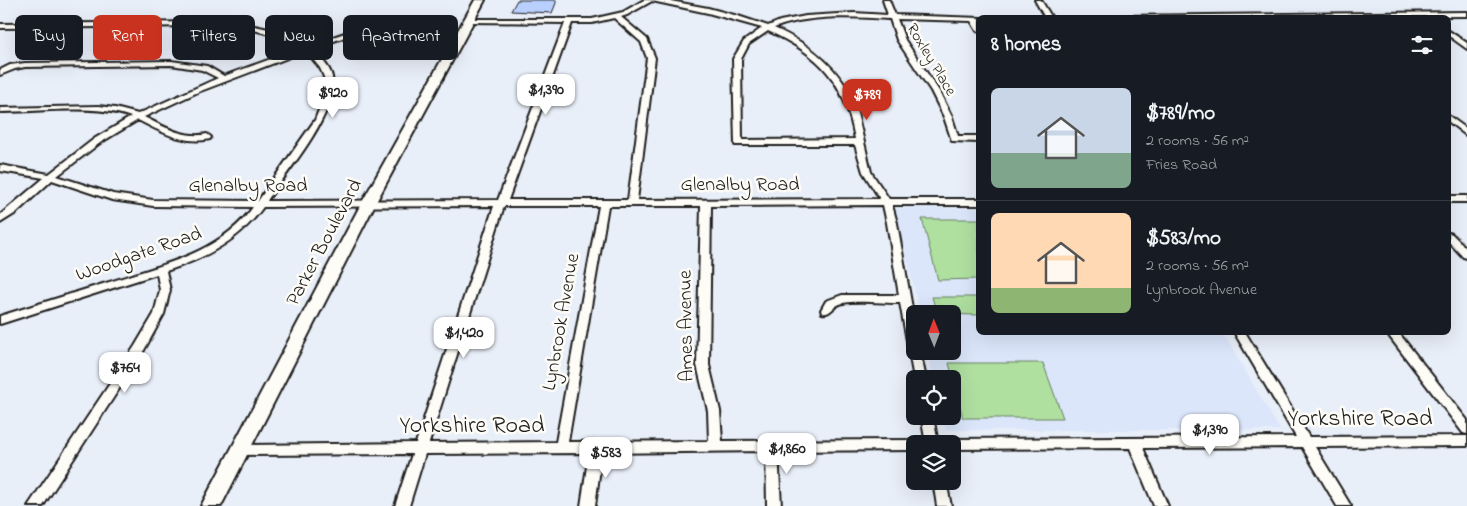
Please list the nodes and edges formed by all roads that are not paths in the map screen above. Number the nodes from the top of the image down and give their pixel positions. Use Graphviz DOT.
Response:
graph roads {
  1 [pos="480,0"];
  2 [pos="649,0"];
  3 [pos="654,0"];
  4 [pos="886,0"];
  5 [pos="1038,0"];
  6 [pos="1467,14"];
  7 [pos="1047,15"];
  8 [pos="1446,15"];
  9 [pos="617,17"];
  10 [pos="892,17"];
  11 [pos="976,19"];
  12 [pos="468,20"];
  13 [pos="568,21"];
  14 [pos="0,26"];
  15 [pos="768,29"];
  16 [pos="265,31"];
  17 [pos="1451,35"];
  18 [pos="1467,47"];
  19 [pos="278,60"];
  20 [pos="320,60"];
  21 [pos="0,73"];
  22 [pos="225,79"];
  23 [pos="0,110"];
  24 [pos="137,117"];
  25 [pos="1451,120"];
  26 [pos="1467,134"];
  27 [pos="207,137"];
  28 [pos="976,139"];
  29 [pos="860,142"];
  30 [pos="0,168"];
  31 [pos="51,177"];
  32 [pos="1467,199"];
  33 [pos="1451,200"];
  34 [pos="886,202"];
  35 [pos="976,202"];
  36 [pos="501,203"];
  37 [pos="604,203"];
  38 [pos="632,203"];
  39 [pos="706,203"];
  40 [pos="260,204"];
  41 [pos="368,204"];
  42 [pos="0,220"];
  43 [pos="1451,238"];
  44 [pos="1467,255"];
  45 [pos="161,270"];
  46 [pos="905,299"];
  47 [pos="826,310"];
  48 [pos="0,320"];
  49 [pos="1241,335"];
  50 [pos="1393,335"];
  51 [pos="918,370"];
  52 [pos="1467,429"];
  53 [pos="1467,441"];
  54 [pos="1306,442"];
  55 [pos="1134,443"];
  56 [pos="961,444"];
  57 [pos="906,445"];
  58 [pos="716,446"];
  59 [pos="772,446"];
  60 [pos="561,448"];
  61 [pos="596,448"];
  62 [pos="421,449"];
  63 [pos="239,450"];
  64 [pos="941,490"];
  65 [pos="35,506"];
  66 [pos="211,506"];
  67 [pos="402,506"];
  68 [pos="588,506"];
  69 [pos="774,506"];
  70 [pos="944,506"];
  71 [pos="1161,506"];
  72 [pos="1344,506"];
  1 -- 12 [label="street, Parker Boulevard"];
  2 -- 9 [label="street"];
  3 -- 15 [label="street"];
  4 -- 10 [label="street, Roxley Place"];
  5 -- 7 [label="street"];
  6 -- 8 [label="street"];
  9 -- 13 [label="street"];
  9 -- 38 [label="street"];
  10 -- 11 [label="street"];
  10 -- 15 [label="street"];
  10 -- 28 [label="street, Roxley Place"];
  12 -- 13 [label="street"];
  12 -- 41 [label="street, Parker Boulevard"];
  13 -- 36 [label="street"];
  14 -- 16 [label="street, Woodgate Road"];
  15 -- 29 [label="street"];
  15 -- 29 [label="street"];
  17 -- 18 [label="street"];
  19 -- 22 [label="street"];
  20 -- 40 [label="street, Woodgate Road"];
  21 -- 22 [label="street"];
  22 -- 24 [label="street"];
  23 -- 24 [label="street"];
  24 -- 27 [label="street"];
  24 -- 31 [label="street"];
  25 -- 26 [label="street"];
  29 -- 34 [label="street"];
  30 -- 31 [label="street, Glenalby Road"];
  31 -- 40 [label="street, Glenalby Road"];
  31 -- 42 [label="street"];
  32 -- 33 [label="street"];
  34 -- 35 [label="street, Glenalby Road"];
  34 -- 39 [label="street, Glenalby Road"];
  34 -- 46 [label="street"];
  36 -- 37 [label="street, Glenalby Road"];
  36 -- 41 [label="street, Glenalby Road"];
  36 -- 62 [label="street"];
  37 -- 38 [label="street, Glenalby Road"];
  37 -- 60 [label="street, Lynbrook Avenue"];
  38 -- 39 [label="street, Glenalby Road"];
  39 -- 58 [label="street, Ames Avenue"];
  40 -- 41 [label="street, Glenalby Road"];
  40 -- 45 [label="street, Woodgate Road"];
  41 -- 63 [label="street, Parker Boulevard"];
  43 -- 44 [label="street"];
  45 -- 48 [label="street, Woodgate Road"];
  45 -- 65 [label="street"];
  46 -- 47 [label="street"];
  46 -- 51 [label="street"];
  49 -- 54 [label="street"];
  50 -- 52 [label="street"];
  53 -- 54 [label="street, Yorkshire Road"];
  54 -- 55 [label="street, Yorkshire Road"];
  54 -- 72 [label="street"];
  55 -- 56 [label="street, Yorkshire Road"];
  55 -- 71 [label="street"];
  57 -- 59 [label="street, Yorkshire Road"];
  58 -- 59 [label="street, Yorkshire Road"];
  58 -- 61 [label="street, Yorkshire Road"];
  59 -- 69 [label="street"];
  60 -- 61 [label="street, Yorkshire Road"];
  60 -- 62 [label="street, Yorkshire Road"];
  61 -- 68 [label="street"];
  62 -- 63 [label="street, Yorkshire Road"];
  62 -- 67 [label="street"];
  63 -- 66 [label="street, Parker Boulevard"];
  64 -- 70 [label="street"];
}
